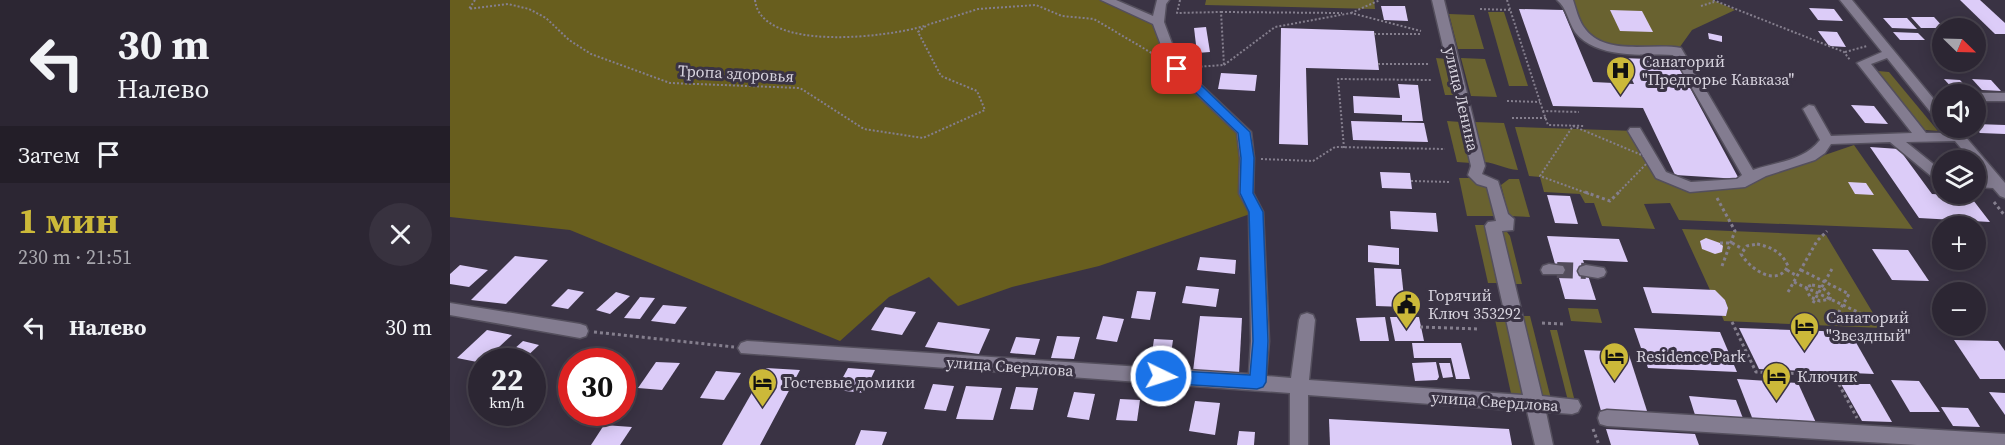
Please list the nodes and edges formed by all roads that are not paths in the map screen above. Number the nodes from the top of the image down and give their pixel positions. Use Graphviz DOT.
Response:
graph roads {
  1 [pos="1107,0"];
  2 [pos="1163,0"];
  3 [pos="1438,0"];
  4 [pos="1565,0"];
  5 [pos="1581,0"];
  6 [pos="1846,0"];
  7 [pos="1158,22"];
  8 [pos="1890,53"];
  9 [pos="1926,97"];
  10 [pos="1932,97"];
  11 [pos="1986,97"];
  12 [pos="2005,97"];
  13 [pos="1932,104"];
  14 [pos="1809,109"];
  15 [pos="1635,130"];
  16 [pos="1932,136"];
  17 [pos="1893,138"];
  18 [pos="1922,138"];
  19 [pos="1960,138"];
  20 [pos="1822,147"];
  21 [pos="1932,170"];
  22 [pos="1749,175"];
  23 [pos="1986,184"];
  24 [pos="2001,188"];
  25 [pos="450,309"];
  26 [pos="1307,320"];
  27 [pos="580,331"];
  28 [pos="747,348"];
  29 [pos="1257,382"];
  30 [pos="1299,388"];
  31 [pos="1535,404"];
  32 [pos="1572,406"];
  33 [pos="1607,418"];
  34 [pos="2005,442"];
  35 [pos="1299,445"];
  36 [pos="1544,445"];
  1 -- 7 [label="street"];
  2 -- 7 [label="street"];
  3 -- 31 [label="street, улица Ленина"];
  4 -- 5 [label="street"];
  4 -- 22 [label="street"];
  6 -- 8 [label="street"];
  7 -- 29 [label="street"];
  8 -- 9 [label="street"];
  8 -- 18 [label="street"];
  9 -- 10 [label="street"];
  9 -- 13 [label="street"];
  11 -- 12 [label="street"];
  14 -- 20 [label="street"];
  15 -- 22 [label="street"];
  16 -- 18 [label="street"];
  17 -- 18 [label="street"];
  17 -- 20 [label="street"];
  17 -- 21 [label="street"];
  19 -- 24 [label="street"];
  20 -- 22 [label="street"];
  23 -- 24 [label="street"];
  25 -- 27 [label="street"];
  26 -- 30 [label="street"];
  28 -- 29 [label="street, улица Свердлова"];
  29 -- 30 [label="street, улица Свердлова"];
  30 -- 31 [label="street, улица Свердлова"];
  30 -- 35 [label="street"];
  31 -- 32 [label="street, улица Свердлова"];
  31 -- 36 [label="street, улица Ленина"];
  33 -- 34 [label="street"];
}
